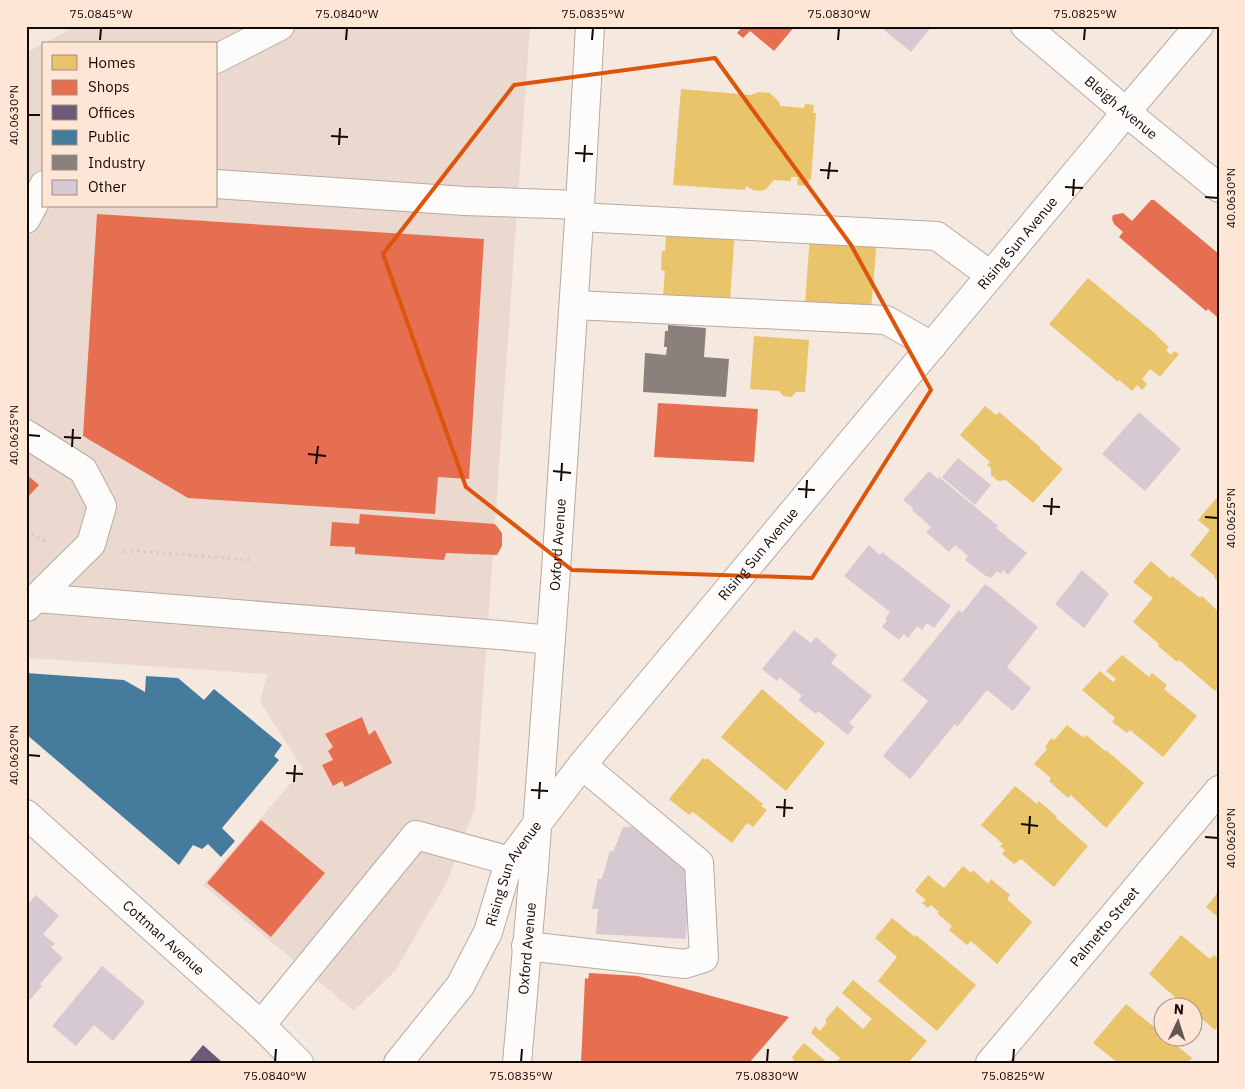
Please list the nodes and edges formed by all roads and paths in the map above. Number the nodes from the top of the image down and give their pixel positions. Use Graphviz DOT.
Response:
graph roads {
  1 [pos="280,26"];
  2 [pos="590,26"];
  3 [pos="1025,26"];
  4 [pos="1199,26"];
  5 [pos="218,58"];
  6 [pos="1126,112"];
  7 [pos="218,184"];
  8 [pos="1219,188"];
  9 [pos="42,189"];
  10 [pos="580,211"];
  11 [pos="26,218"];
  12 [pos="990,275"];
  13 [pos="574,305"];
  14 [pos="932,346"];
  15 [pos="26,434"];
  16 [pos="122,552"];
  17 [pos="251,560"];
  18 [pos="31,603"];
  19 [pos="551,640"];
  20 [pos="582,765"];
  21 [pos="1219,790"];
  22 [pos="26,814"];
  23 [pos="537,824"];
  24 [pos="522,865"];
  25 [pos="526,946"];
  26 [pos="261,1025"];
  27 [pos="299,1063"];
  28 [pos="398,1063"];
  29 [pos="517,1063"];
  30 [pos="990,1063"];
  1 -- 5 [label="street"];
  2 -- 10 [label="street, Oxford Avenue"];
  3 -- 6 [label="street, Bleigh Avenue"];
  4 -- 6 [label="street, Rising Sun Avenue"];
  6 -- 8 [label="street, Bleigh Avenue"];
  6 -- 12 [label="street, Rising Sun Avenue"];
  7 -- 10 [label="street"];
  9 -- 11 [label="street"];
  10 -- 12 [label="street"];
  10 -- 13 [label="street, Oxford Avenue"];
  12 -- 14 [label="street, Rising Sun Avenue"];
  13 -- 14 [label="street"];
  13 -- 19 [label="street, Oxford Avenue"];
  14 -- 20 [label="street, Rising Sun Avenue"];
  15 -- 18 [label="street"];
  16 -- 17 [label="path"];
  18 -- 19 [label="street"];
  19 -- 23 [label="street, Oxford Avenue"];
  20 -- 23 [label="street, Rising Sun Avenue"];
  20 -- 25 [label="street"];
  21 -- 30 [label="street, Palmetto Street"];
  22 -- 26 [label="street, Cottman Avenue"];
  23 -- 24 [label="street, Rising Sun Avenue"];
  24 -- 25 [label="street, Oxford Avenue"];
  24 -- 26 [label="street"];
  24 -- 28 [label="street, Rising Sun Avenue"];
  25 -- 29 [label="street, Oxford Avenue"];
  26 -- 27 [label="street, Cottman Avenue"];
}
